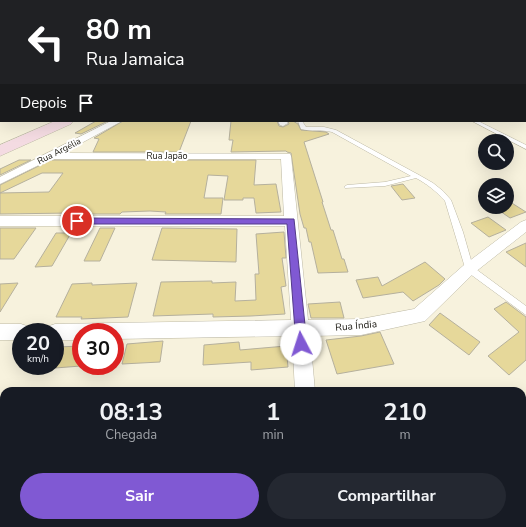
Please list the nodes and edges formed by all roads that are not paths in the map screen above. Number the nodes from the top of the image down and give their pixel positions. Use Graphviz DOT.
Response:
graph roads {
  1 [pos="64,122"];
  2 [pos="116,122"];
  3 [pos="300,122"];
  4 [pos="476,122"];
  5 [pos="526,147"];
  6 [pos="0,151"];
  7 [pos="48,156"];
  8 [pos="417,176"];
  9 [pos="0,181"];
  10 [pos="347,187"];
  11 [pos="0,221"];
  12 [pos="291,221"];
  13 [pos="526,225"];
  14 [pos="469,269"];
  15 [pos="526,310"];
  16 [pos="300,328"];
  17 [pos="0,332"];
  18 [pos="12,332"];
  19 [pos="64,332"];
  20 [pos="306,387"];
  1 -- 6 [label="main road"];
  2 -- 7 [label="street, Rua Argélia"];
  3 -- 8 [label="lane"];
  4 -- 5 [label="lane"];
  7 -- 9 [label="street, Rua Argélia"];
  7 -- 12 [label="street, Rua Japão"];
  8 -- 10 [label="lane"];
  8 -- 14 [label="lane"];
  11 -- 12 [label="street"];
  12 -- 16 [label="street"];
  13 -- 14 [label="street, Rua Índia"];
  14 -- 15 [label="lane"];
  14 -- 16 [label="street, Rua Índia"];
  16 -- 19 [label="street, Rua Índia"];
  16 -- 20 [label="street"];
  17 -- 18 [label="street"];
}
